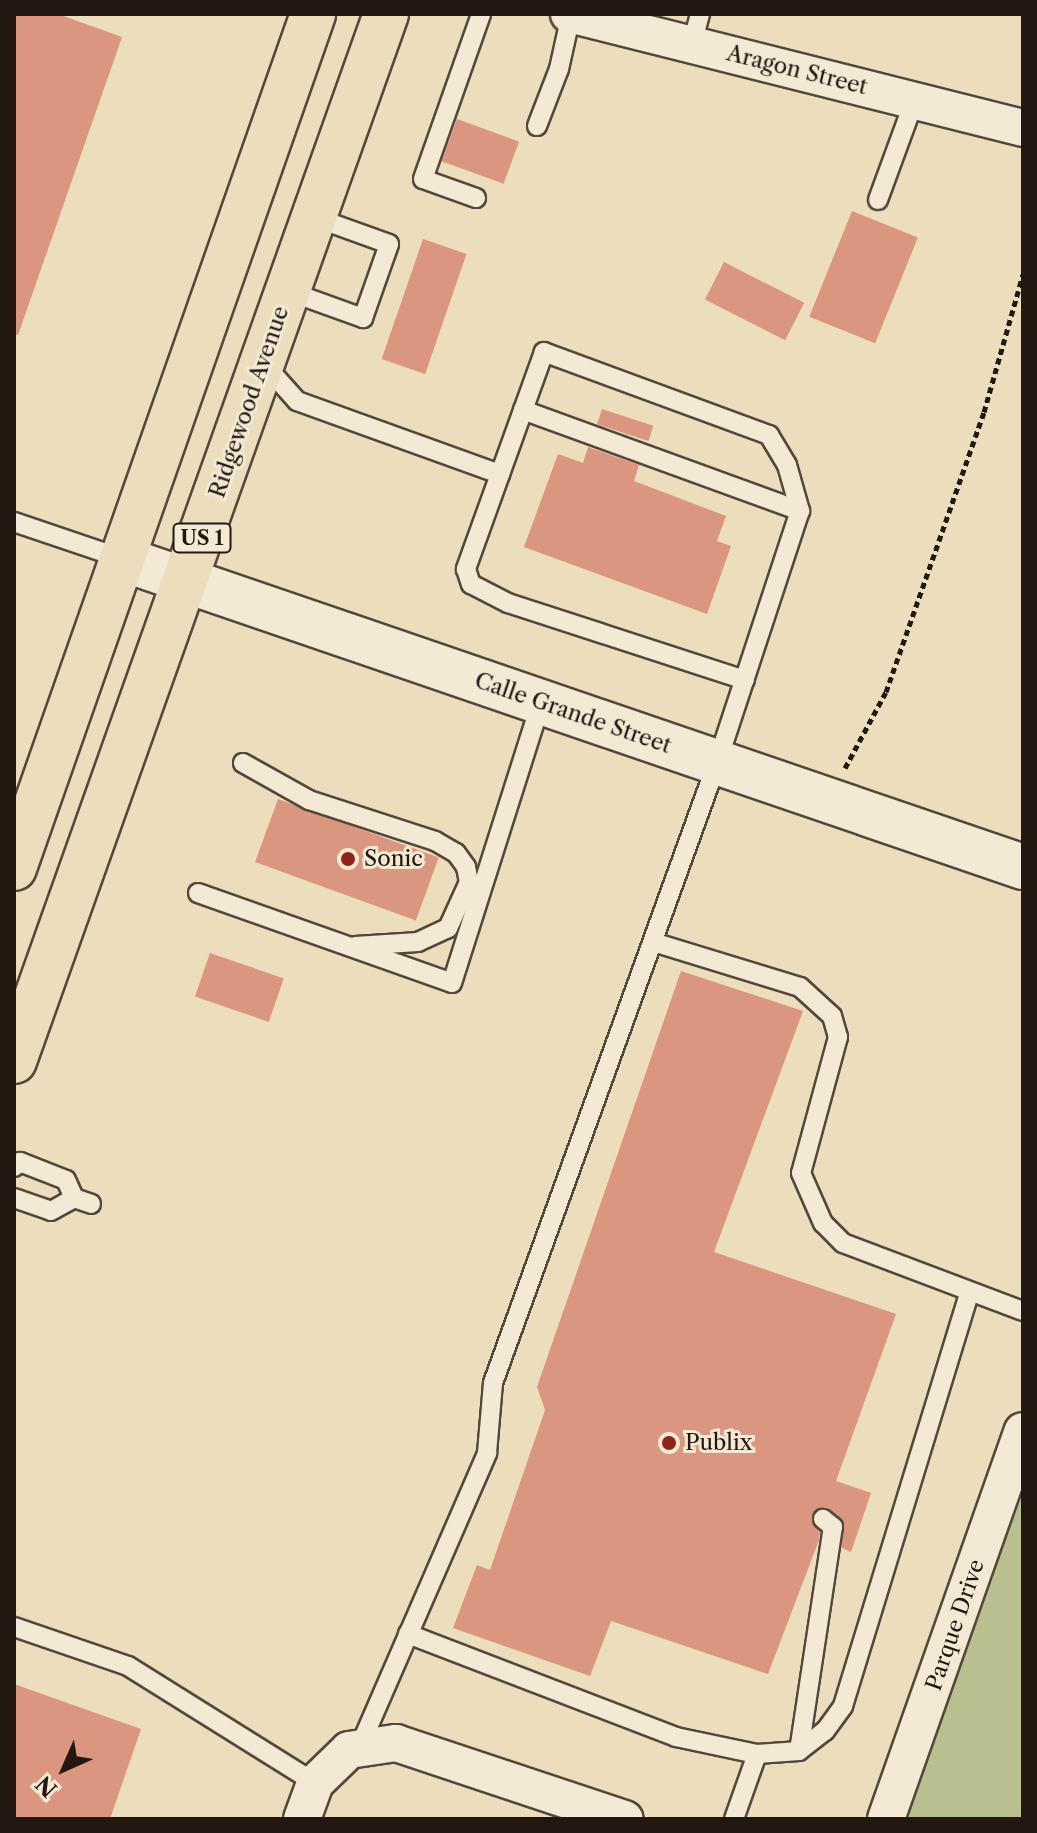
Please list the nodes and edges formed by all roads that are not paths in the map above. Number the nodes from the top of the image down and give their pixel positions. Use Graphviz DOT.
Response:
graph roads {
  1 [pos="313,14"];
  2 [pos="386,14"];
  3 [pos="481,14"];
  4 [pos="570,14"];
  5 [pos="696,29"];
  6 [pos="915,99"];
  7 [pos="537,126"];
  8 [pos="1023,128"];
  9 [pos="476,198"];
  10 [pos="878,200"];
  11 [pos="314,217"];
  12 [pos="288,291"];
  13 [pos="263,363"];
  14 [pos="523,410"];
  15 [pos="500,474"];
  16 [pos="800,511"];
  17 [pos="14,522"];
  18 [pos="123,559"];
  19 [pos="187,581"];
  20 [pos="745,680"];
  21 [pos="541,703"];
  22 [pos="243,763"];
  23 [pos="717,763"];
  24 [pos="1023,867"];
  25 [pos="14,868"];
  26 [pos="198,893"];
  27 [pos="653,942"];
  28 [pos="349,946"];
  29 [pos="14,1061"];
  30 [pos="14,1167"];
  31 [pos="14,1198"];
  32 [pos="969,1293"];
  33 [pos="1023,1311"];
  34 [pos="1023,1431"];
  35 [pos="823,1519"];
  36 [pos="14,1627"];
  37 [pos="408,1634"];
  38 [pos="359,1748"];
  39 [pos="799,1751"];
  40 [pos="757,1754"];
  41 [pos="315,1783"];
  42 [pos="302,1819"];
  43 [pos="625,1819"];
  44 [pos="734,1819"];
  45 [pos="886,1819"];
  1 -- 18 [label="main road"];
  2 -- 11 [label="main road, Ridgewood Avenue / US 1"];
  3 -- 9 [label="lane"];
  4 -- 5 [label="street, Aragon Street"];
  4 -- 7 [label="lane"];
  5 -- 6 [label="street, Aragon Street"];
  6 -- 8 [label="street, Aragon Street"];
  6 -- 10 [label="lane"];
  11 -- 12 [label="main road, Ridgewood Avenue / US 1"];
  11 -- 12 [label="lane"];
  12 -- 13 [label="main road, Ridgewood Avenue / US 1"];
  13 -- 15 [label="lane"];
  13 -- 19 [label="main road, Ridgewood Avenue / US 1"];
  14 -- 15 [label="lane"];
  14 -- 16 [label="lane"];
  14 -- 16 [label="lane"];
  15 -- 20 [label="lane"];
  16 -- 20 [label="lane"];
  17 -- 18 [label="lane"];
  18 -- 19 [label="street, Calle Grande Street"];
  18 -- 25 [label="main road"];
  19 -- 21 [label="street, Calle Grande Street"];
  19 -- 29 [label="main road, Ridgewood Avenue / US 1"];
  20 -- 23 [label="lane"];
  21 -- 23 [label="street, Calle Grande Street"];
  21 -- 28 [label="lane"];
  22 -- 28 [label="lane"];
  23 -- 24 [label="street, Calle Grande Street"];
  23 -- 27 [label="lane"];
  26 -- 28 [label="lane"];
  27 -- 32 [label="lane"];
  27 -- 37 [label="lane"];
  30 -- 31 [label="lane"];
  32 -- 33 [label="lane"];
  32 -- 39 [label="lane"];
  34 -- 45 [label="street, Parque Drive"];
  35 -- 39 [label="lane"];
  36 -- 41 [label="lane"];
  37 -- 38 [label="lane"];
  37 -- 40 [label="lane"];
  38 -- 41 [label="street"];
  38 -- 43 [label="street"];
  39 -- 40 [label="lane"];
  40 -- 44 [label="lane"];
  41 -- 42 [label="street"];
}
